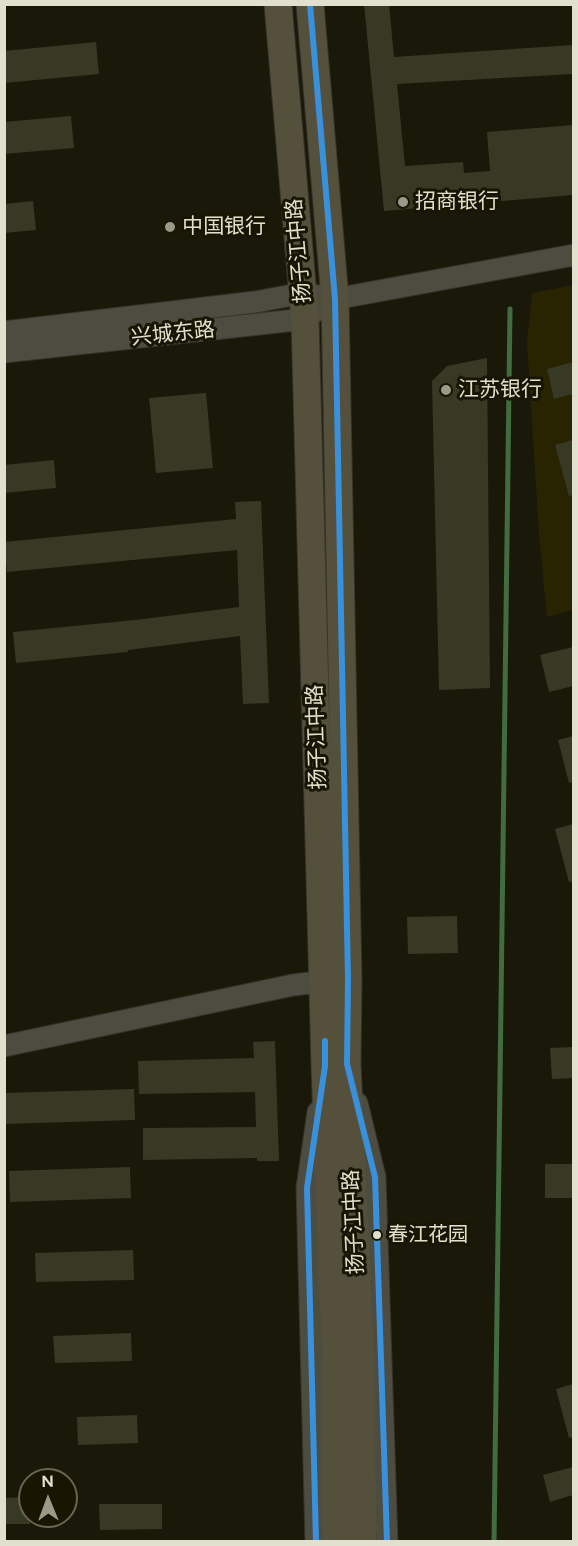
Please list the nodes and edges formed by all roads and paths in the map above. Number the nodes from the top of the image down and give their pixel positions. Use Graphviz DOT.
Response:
graph roads {
  1 [pos="278,4"];
  2 [pos="310,4"];
  3 [pos="573,255"];
  4 [pos="335,298"];
  5 [pos="304,306"];
  6 [pos="4,332"];
  7 [pos="4,352"];
  8 [pos="336,980"];
  9 [pos="4,1046"];
  10 [pos="336,1065"];
  11 [pos="316,1542"];
  12 [pos="336,1542"];
  13 [pos="363,1542"];
  14 [pos="387,1542"];
  1 -- 5 [label="main road, 扬子江中路"];
  2 -- 4 [label="main road, 扬子江中路"];
  3 -- 4 [label="street, 兴城东路"];
  4 -- 5 [label="street, 兴城东路"];
  4 -- 8 [label="main road, 扬子江中路"];
  5 -- 6 [label="street, 兴城东路"];
  5 -- 7 [label="street, 兴城东路"];
  5 -- 8 [label="main road, 扬子江中路"];
  8 -- 9 [label="street"];
  8 -- 10 [label="main road, 扬子江中路"];
  10 -- 11 [label="street"];
  10 -- 12 [label="main road, 扬子江中路"];
  10 -- 13 [label="main road, 扬子江中路"];
  10 -- 14 [label="street"];
}
